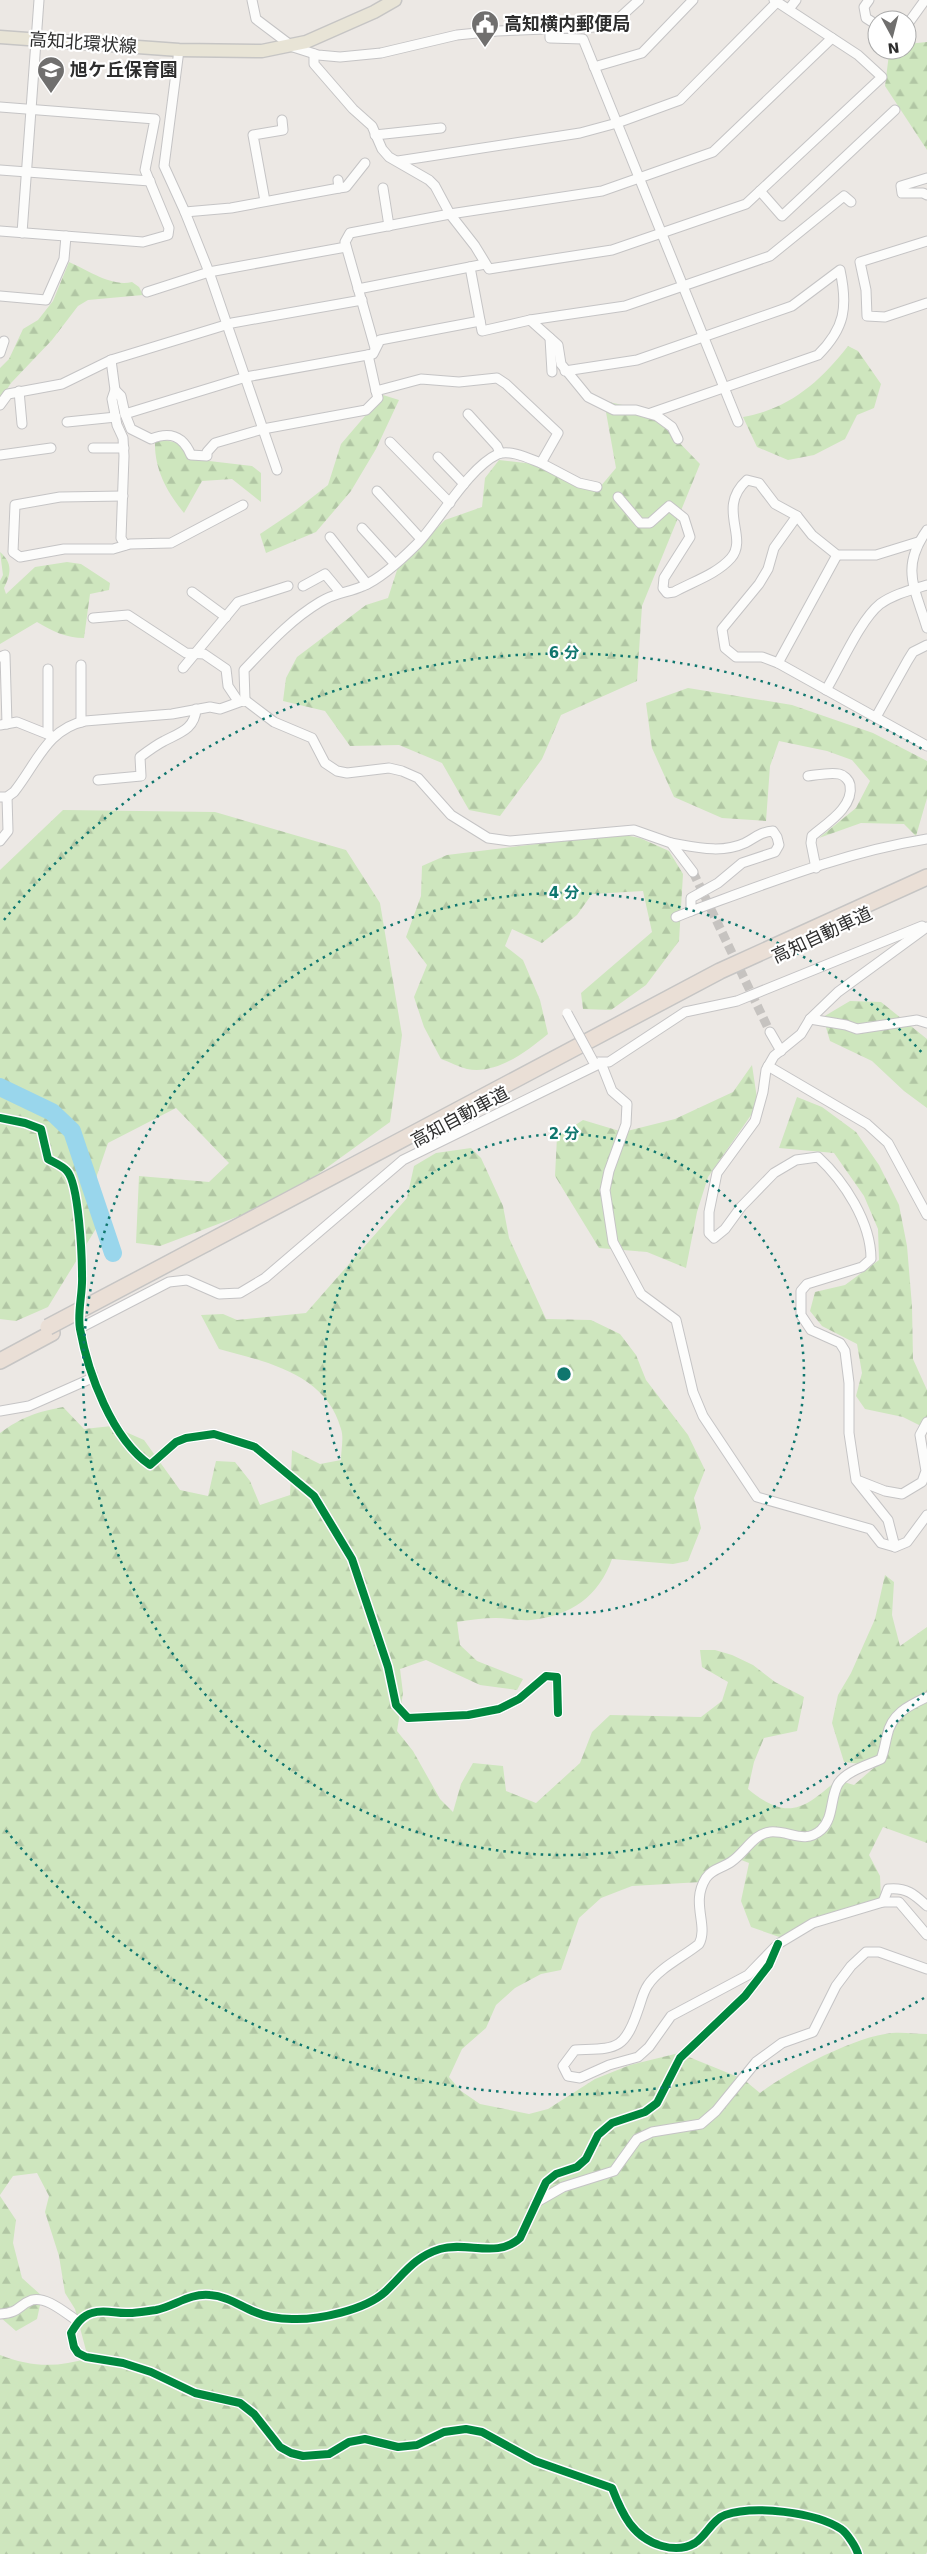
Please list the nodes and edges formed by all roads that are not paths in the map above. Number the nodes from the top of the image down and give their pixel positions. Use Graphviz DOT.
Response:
graph roads {
  1 [pos="39,0"];
  2 [pos="252,0"];
  3 [pos="395,0"];
  4 [pos="639,0"];
  5 [pos="693,0"];
  6 [pos="796,0"];
  7 [pos="869,0"];
  8 [pos="925,0"];
  9 [pos="776,1"];
  10 [pos="789,9"];
  11 [pos="917,11"];
  12 [pos="867,19"];
  13 [pos="550,27"];
  14 [pos="0,37"];
  15 [pos="832,38"];
  16 [pos="36,39"];
  17 [pos="293,46"];
  18 [pos="179,50"];
  19 [pos="314,54"];
  20 [pos="594,67"];
  21 [pos="0,107"];
  22 [pos="31,109"];
  23 [pos="895,110"];
  24 [pos="282,120"];
  25 [pos="617,123"];
  26 [pos="441,128"];
  27 [pos="375,135"];
  28 [pos="398,161"];
  29 [pos="365,163"];
  30 [pos="0,170"];
  31 [pos="26,172"];
  32 [pos="639,178"];
  33 [pos="927,178"];
  34 [pos="150,181"];
  35 [pos="383,188"];
  36 [pos="760,191"];
  37 [pos="927,195"];
  38 [pos="265,202"];
  39 [pos="851,202"];
  40 [pos="186,212"];
  41 [pos="450,214"];
  42 [pos="389,226"];
  43 [pos="0,231"];
  44 [pos="22,232"];
  45 [pos="662,233"];
  46 [pos="66,236"];
  47 [pos="927,240"];
  48 [pos="346,247"];
  49 [pos="486,264"];
  50 [pos="470,267"];
  51 [pos="209,272"];
  52 [pos="683,286"];
  53 [pos="358,288"];
  54 [pos="147,292"];
  55 [pos="0,296"];
  56 [pos="362,300"];
  57 [pos="927,302"];
  58 [pos="530,320"];
  59 [pos="480,321"];
  60 [pos="227,325"];
  61 [pos="704,337"];
  62 [pos="550,338"];
  63 [pos="4,341"];
  64 [pos="376,348"];
  65 [pos="0,353"];
  66 [pos="368,354"];
  67 [pos="111,360"];
  68 [pos="564,371"];
  69 [pos="552,372"];
  70 [pos="246,377"];
  71 [pos="724,388"];
  72 [pos="115,390"];
  73 [pos="19,391"];
  74 [pos="376,391"];
  75 [pos="0,406"];
  76 [pos="651,413"];
  77 [pos="125,414"];
  78 [pos="468,414"];
  79 [pos="116,417"];
  80 [pos="67,422"];
  81 [pos="738,422"];
  82 [pos="22,424"];
  83 [pos="263,429"];
  84 [pos="678,439"];
  85 [pos="390,442"];
  86 [pos="51,448"];
  87 [pos="93,448"];
  88 [pos="124,448"];
  89 [pos="500,453"];
  90 [pos="0,455"];
  91 [pos="438,457"];
  92 [pos="542,463"];
  93 [pos="277,470"];
  94 [pos="464,484"];
  95 [pos="597,487"];
  96 [pos="377,491"];
  97 [pos="123,496"];
  98 [pos="618,497"];
  99 [pos="450,503"];
  100 [pos="243,505"];
  101 [pos="796,516"];
  102 [pos="362,528"];
  103 [pos="927,530"];
  104 [pos="330,537"];
  105 [pos="421,539"];
  106 [pos="918,542"];
  107 [pos="125,545"];
  108 [pos="837,555"];
  109 [pos="394,564"];
  110 [pos="366,584"];
  111 [pos="927,585"];
  112 [pos="288,586"];
  113 [pos="303,586"];
  114 [pos="915,589"];
  115 [pos="192,592"];
  116 [pos="340,592"];
  117 [pos="226,617"];
  118 [pos="93,618"];
  119 [pos="927,628"];
  120 [pos="927,645"];
  121 [pos="195,654"];
  122 [pos="0,657"];
  123 [pos="778,663"];
  124 [pos="80,665"];
  125 [pos="183,668"];
  126 [pos="48,669"];
  127 [pos="826,690"];
  128 [pos="241,701"];
  129 [pos="196,709"];
  130 [pos="876,717"];
  131 [pos="81,722"];
  132 [pos="3,725"];
  133 [pos="50,735"];
  134 [pos="926,744"];
  135 [pos="808,776"];
  136 [pos="98,780"];
  137 [pos="4,797"];
  138 [pos="927,839"];
  139 [pos="0,841"];
  140 [pos="671,843"];
  141 [pos="816,868"];
  142 [pos="693,872"];
  143 [pos="927,877"];
  144 [pos="927,886"];
  145 [pos="690,911"];
  146 [pos="676,917"];
  147 [pos="927,926"];
  148 [pos="567,1013"];
  149 [pos="810,1019"];
  150 [pos="927,1023"];
  151 [pos="770,1032"];
  152 [pos="781,1051"];
  153 [pos="597,1062"];
  154 [pos="768,1066"];
  155 [pos="0,1118"];
  156 [pos="927,1215"];
  157 [pos="209,1246"];
  158 [pos="80,1328"];
  159 [pos="50,1330"];
  160 [pos="0,1351"];
  161 [pos="0,1361"];
  162 [pos="92,1373"];
  163 [pos="0,1411"];
  164 [pos="927,1422"];
  165 [pos="856,1480"];
  166 [pos="927,1515"];
  167 [pos="895,1547"];
  168 [pos="927,1697"];
  169 [pos="558,1712"];
  170 [pos="883,1902"];
  171 [pos="927,1906"];
  172 [pos="927,1935"];
  173 [pos="778,1944"];
  174 [pos="927,1969"];
  175 [pos="535,2204"];
  176 [pos="0,2314"];
  177 [pos="78,2321"];
  178 [pos="858,2554"];
  1 -- 16 [label="street"];
  2 -- 17 [label="street"];
  3 -- 17 [label="main road, 高知北環状線"];
  4 -- 13 [label="street"];
  5 -- 20 [label="street"];
  6 -- 10 [label="street"];
  7 -- 12 [label="street"];
  8 -- 11 [label="street"];
  9 -- 10 [label="street"];
  9 -- 25 [label="street"];
  10 -- 15 [label="street"];
  13 -- 19 [label="street"];
  13 -- 20 [label="street"];
  14 -- 16 [label="main road, 高知北環状線"];
  15 -- 32 [label="street"];
  15 -- 36 [label="street"];
  16 -- 18 [label="main road, 高知北環状線"];
  16 -- 22 [label="street"];
  17 -- 18 [label="main road, 高知北環状線"];
  17 -- 19 [label="street"];
  18 -- 40 [label="street"];
  19 -- 27 [label="street"];
  20 -- 25 [label="street"];
  21 -- 22 [label="street"];
  22 -- 31 [label="street"];
  22 -- 34 [label="street"];
  23 -- 36 [label="street"];
  24 -- 38 [label="street"];
  25 -- 28 [label="street"];
  25 -- 32 [label="street"];
  26 -- 27 [label="street"];
  27 -- 28 [label="street"];
  28 -- 41 [label="street"];
  29 -- 38 [label="street"];
  30 -- 31 [label="street"];
  31 -- 34 [label="street"];
  31 -- 44 [label="street"];
  32 -- 41 [label="street"];
  32 -- 45 [label="street"];
  33 -- 37 [label="street"];
  34 -- 46 [label="street"];
  35 -- 42 [label="street"];
  36 -- 45 [label="street"];
  38 -- 40 [label="street"];
  39 -- 52 [label="street"];
  40 -- 51 [label="street"];
  41 -- 42 [label="street"];
  41 -- 49 [label="street"];
  42 -- 48 [label="street"];
  43 -- 44 [label="street"];
  44 -- 46 [label="street"];
  45 -- 49 [label="street"];
  45 -- 52 [label="street"];
  46 -- 55 [label="street"];
  47 -- 57 [label="street"];
  48 -- 51 [label="street"];
  48 -- 53 [label="street"];
  49 -- 50 [label="street"];
  50 -- 53 [label="street"];
  50 -- 59 [label="street"];
  51 -- 54 [label="street"];
  51 -- 60 [label="street"];
  52 -- 58 [label="street"];
  52 -- 61 [label="street"];
  53 -- 56 [label="street"];
  56 -- 60 [label="street"];
  56 -- 64 [label="street"];
  58 -- 59 [label="street"];
  58 -- 62 [label="street"];
  59 -- 64 [label="street"];
  60 -- 67 [label="street"];
  60 -- 70 [label="street"];
  61 -- 68 [label="street"];
  61 -- 71 [label="street"];
  61 -- 71 [label="street"];
  62 -- 68 [label="street"];
  62 -- 69 [label="street"];
  63 -- 65 [label="street"];
  64 -- 66 [label="street"];
  66 -- 70 [label="street"];
  66 -- 74 [label="street"];
  67 -- 72 [label="street"];
  67 -- 73 [label="street"];
  68 -- 76 [label="street"];
  70 -- 77 [label="street"];
  70 -- 83 [label="street"];
  71 -- 76 [label="street"];
  71 -- 81 [label="street"];
  72 -- 77 [label="street"];
  72 -- 79 [label="street"];
  73 -- 75 [label="street"];
  73 -- 82 [label="street"];
  74 -- 83 [label="street"];
  74 -- 92 [label="street"];
  76 -- 84 [label="street"];
  77 -- 83 [label="street"];
  78 -- 89 [label="street"];
  79 -- 80 [label="street"];
  79 -- 88 [label="street"];
  83 -- 93 [label="street"];
  85 -- 99 [label="street"];
  86 -- 90 [label="street"];
  87 -- 88 [label="street"];
  88 -- 97 [label="street"];
  89 -- 92 [label="street"];
  89 -- 94 [label="street"];
  91 -- 94 [label="street"];
  92 -- 95 [label="street"];
  94 -- 99 [label="street"];
  96 -- 105 [label="street"];
  97 -- 107 [label="street"];
  97 -- 107 [label="street"];
  98 -- 101 [label="street"];
  99 -- 105 [label="street"];
  100 -- 107 [label="street"];
  101 -- 108 [label="street"];
  101 -- 123 [label="street"];
  102 -- 109 [label="street"];
  103 -- 106 [label="street"];
  104 -- 110 [label="street"];
  105 -- 109 [label="street"];
  106 -- 108 [label="street"];
  106 -- 114 [label="street"];
  108 -- 123 [label="street"];
  109 -- 110 [label="street"];
  110 -- 116 [label="street"];
  111 -- 114 [label="street"];
  112 -- 117 [label="street"];
  113 -- 116 [label="street"];
  114 -- 119 [label="street"];
  114 -- 127 [label="street"];
  115 -- 117 [label="street"];
  116 -- 128 [label="street"];
  117 -- 121 [label="street"];
  118 -- 121 [label="street"];
  120 -- 130 [label="street"];
  121 -- 125 [label="street"];
  121 -- 128 [label="street"];
  122 -- 132 [label="street"];
  123 -- 127 [label="street"];
  124 -- 131 [label="street"];
  126 -- 133 [label="street"];
  127 -- 130 [label="street"];
  128 -- 129 [label="street"];
  128 -- 140 [label="street"];
  129 -- 131 [label="street"];
  129 -- 136 [label="street"];
  130 -- 134 [label="street"];
  131 -- 133 [label="street"];
  132 -- 133 [label="street"];
  133 -- 137 [label="street"];
  135 -- 141 [label="street"];
  137 -- 139 [label="street"];
  138 -- 141 [label="street"];
  140 -- 142 [label="street"];
  140 -- 145 [label="street"];
  141 -- 145 [label="street"];
  143 -- 157 [label="highway, 高知自動車道"];
  144 -- 157 [label="highway, 高知自動車道"];
  145 -- 146 [label="street"];
  147 -- 149 [label="street"];
  147 -- 153 [label="street"];
  148 -- 153 [label="street, bridge"];
  149 -- 150 [label="street"];
  149 -- 152 [label="street"];
  151 -- 152 [label="street"];
  152 -- 154 [label="street"];
  153 -- 158 [label="street"];
  153 -- 167 [label="street"];
  154 -- 156 [label="street"];
  154 -- 165 [label="street"];
  155 -- 158 [label="street"];
  157 -- 159 [label="highway, 高知自動車道"];
  158 -- 162 [label="street"];
  159 -- 160 [label="highway, 高知自動車道"];
  159 -- 161 [label="highway, 高知自動車道"];
  162 -- 163 [label="street"];
  162 -- 169 [label="street"];
  164 -- 165 [label="street"];
  165 -- 167 [label="street"];
  166 -- 167 [label="street"];
  168 -- 173 [label="street"];
  170 -- 171 [label="street"];
  170 -- 172 [label="street"];
  170 -- 173 [label="street"];
  173 -- 175 [label="street"];
  174 -- 175 [label="street"];
  175 -- 177 [label="street"];
  176 -- 177 [label="street"];
  177 -- 178 [label="street"];
}
